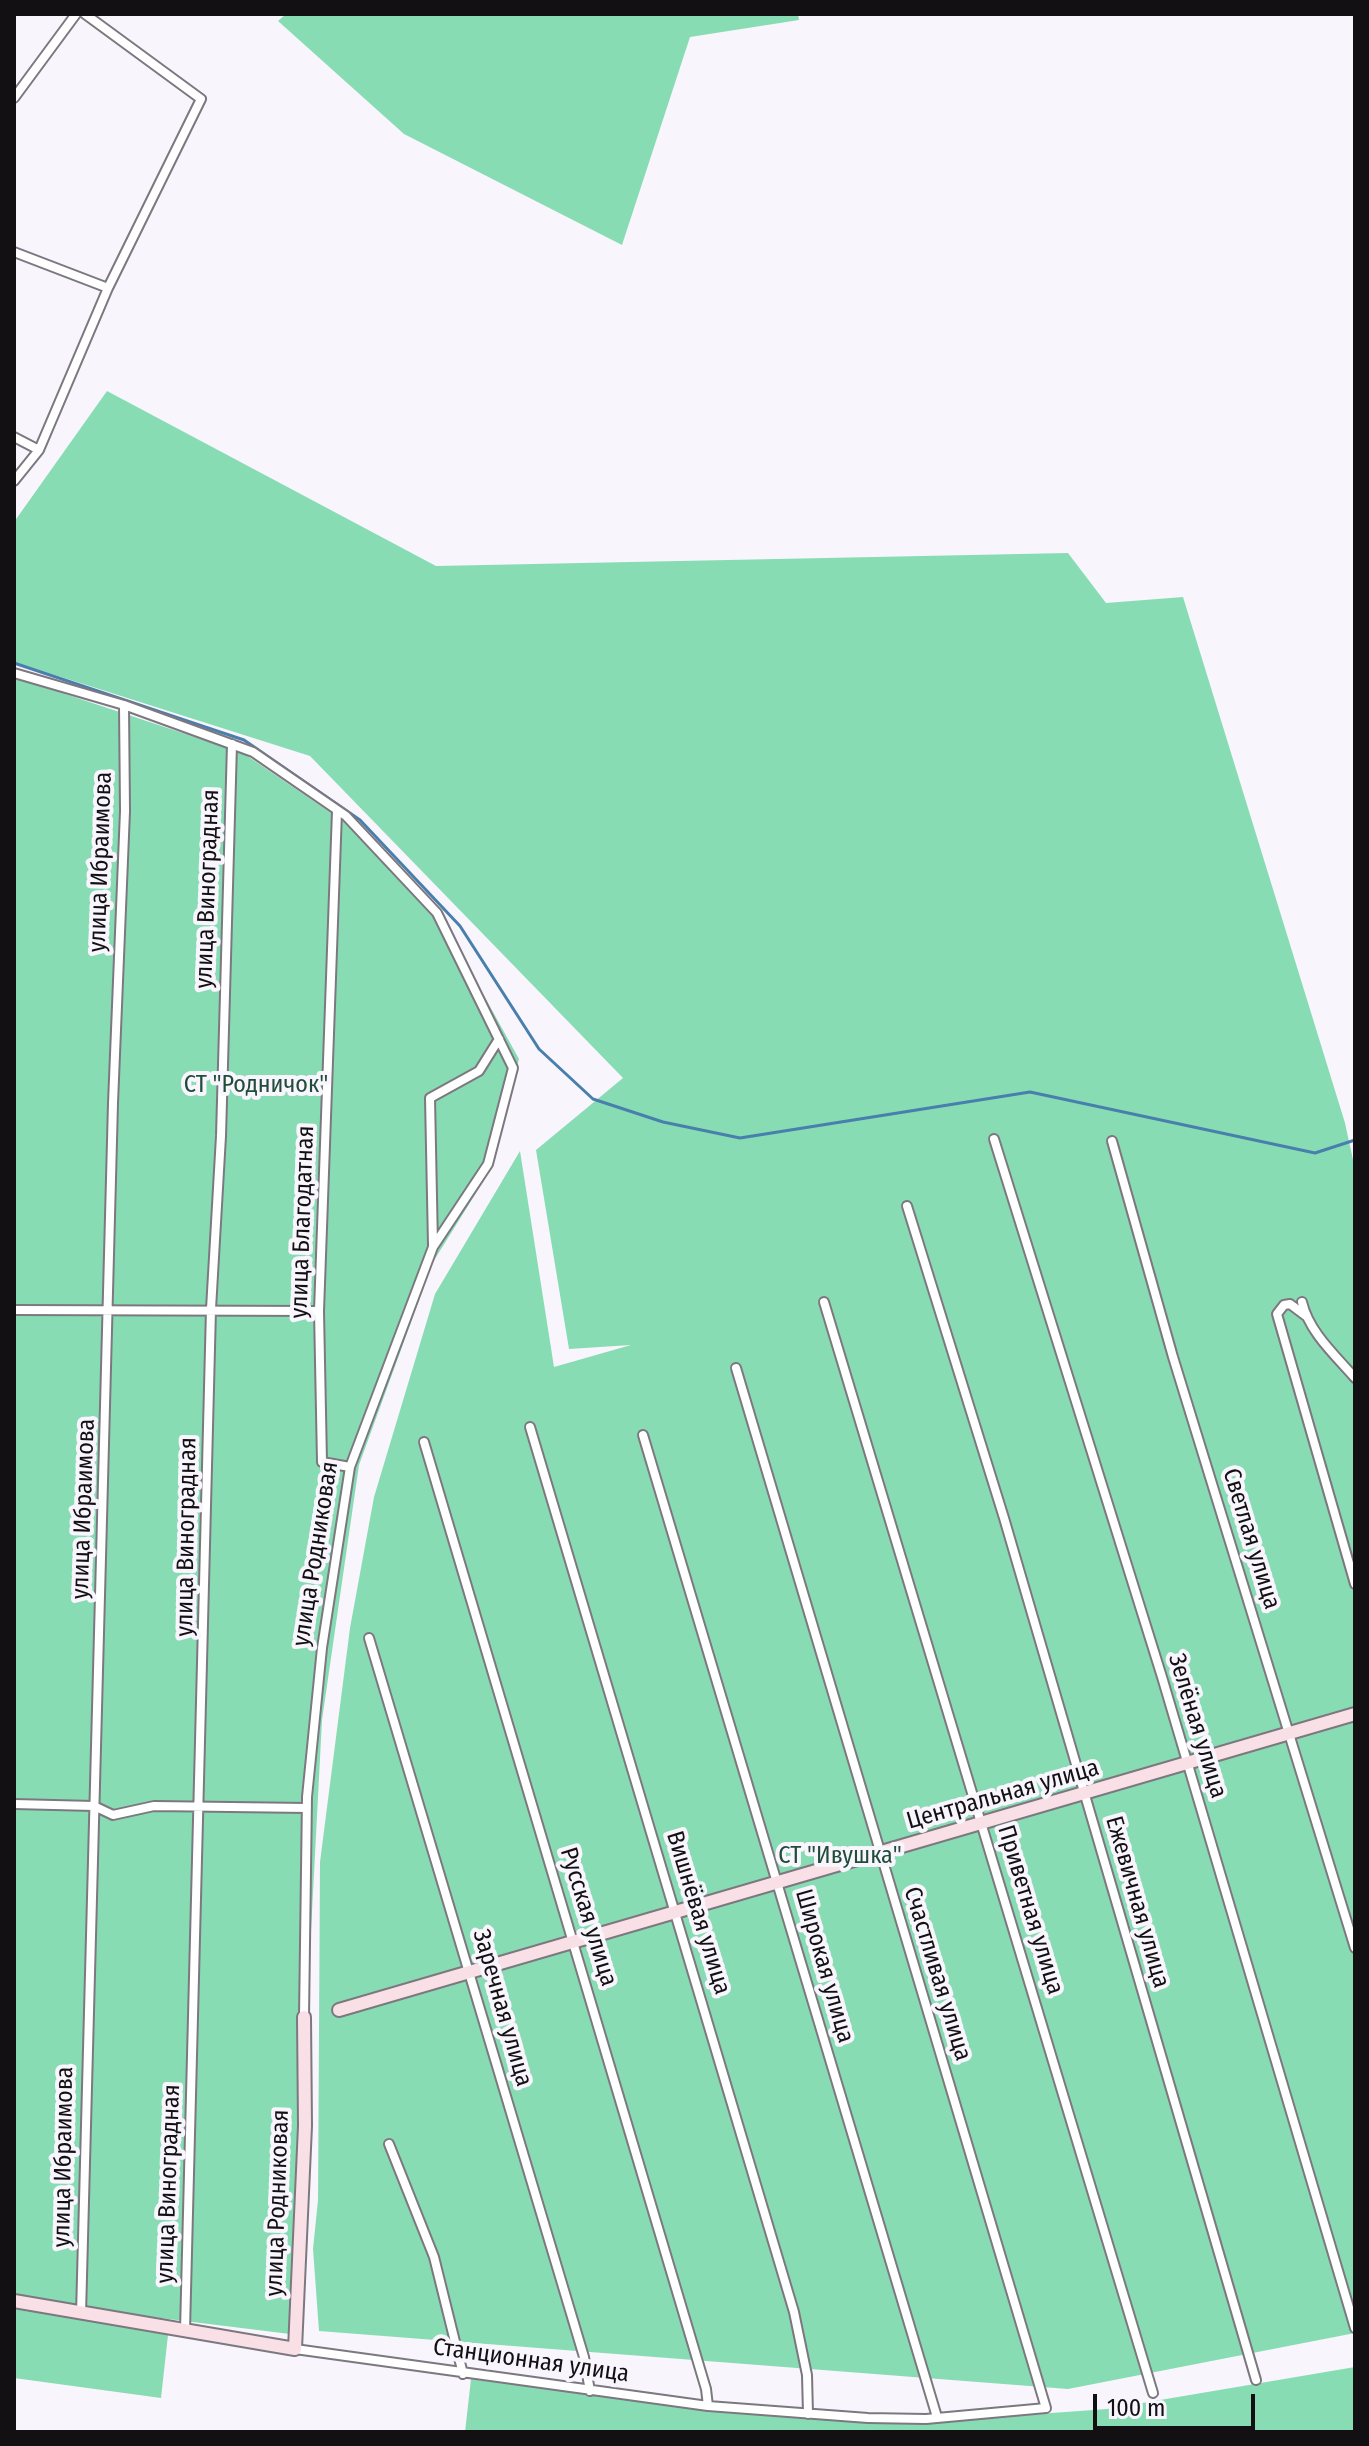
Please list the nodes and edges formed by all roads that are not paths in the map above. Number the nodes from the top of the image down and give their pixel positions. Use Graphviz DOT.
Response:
graph roads {
  1 [pos="76,14"];
  2 [pos="85,14"];
  3 [pos="14,98"];
  4 [pos="14,252"];
  5 [pos="108,288"];
  6 [pos="14,437"];
  7 [pos="39,450"];
  8 [pos="14,481"];
  9 [pos="14,672"];
  10 [pos="124,705"];
  11 [pos="232,744"];
  12 [pos="337,811"];
  13 [pos="499,1039"];
  14 [pos="994,1139"];
  15 [pos="1112,1141"];
  16 [pos="907,1206"];
  17 [pos="433,1247"];
  18 [pos="824,1302"];
  19 [pos="1302,1302"];
  20 [pos="211,1309"];
  21 [pos="14,1310"];
  22 [pos="110,1310"];
  23 [pos="319,1311"];
  24 [pos="1306,1316"];
  25 [pos="736,1368"];
  26 [pos="1355,1378"];
  27 [pos="530,1427"];
  28 [pos="643,1435"];
  29 [pos="424,1442"];
  30 [pos="350,1467"];
  31 [pos="1355,1584"];
  32 [pos="369,1638"];
  33 [pos="1355,1714"];
  34 [pos="1291,1733"];
  35 [pos="1188,1764"];
  36 [pos="1085,1795"];
  37 [pos="14,1804"];
  38 [pos="94,1806"];
  39 [pos="307,1808"];
  40 [pos="201,1809"];
  41 [pos="984,1824"];
  42 [pos="880,1853"];
  43 [pos="779,1884"];
  44 [pos="678,1913"];
  45 [pos="575,1942"];
  46 [pos="1355,1948"];
  47 [pos="471,1973"];
  48 [pos="339,2010"];
  49 [pos="304,2017"];
  50 [pos="389,2144"];
  51 [pos="14,2301"];
  52 [pos="81,2314"];
  53 [pos="1355,2328"];
  54 [pos="185,2330"];
  55 [pos="295,2349"];
  56 [pos="463,2374"];
  57 [pos="1256,2380"];
  58 [pos="590,2391"];
  59 [pos="1153,2393"];
  60 [pos="708,2406"];
  61 [pos="1046,2408"];
  62 [pos="808,2414"];
  63 [pos="937,2417"];
  1 -- 3 [label="street"];
  2 -- 5 [label="street"];
  4 -- 5 [label="street"];
  5 -- 7 [label="street"];
  6 -- 7 [label="street"];
  7 -- 8 [label="street"];
  9 -- 10 [label="street, улица Родниковая"];
  10 -- 11 [label="street, улица Родниковая"];
  10 -- 22 [label="street, улица Ибраимова"];
  11 -- 12 [label="street, улица Родниковая"];
  11 -- 20 [label="street, улица Виноградная"];
  12 -- 13 [label="street, улица Родниковая"];
  12 -- 23 [label="street, улица Благодатная"];
  13 -- 17 [label="street, улица Родниковая"];
  13 -- 17 [label="street"];
  14 -- 35 [label="street, Зелёная улица"];
  15 -- 34 [label="street, Светлая улица"];
  16 -- 36 [label="street, Ежевичная улица"];
  17 -- 30 [label="street, улица Родниковая"];
  18 -- 41 [label="street, Приветная улица"];
  19 -- 24 [label="street"];
  20 -- 22 [label="street"];
  20 -- 23 [label="street"];
  20 -- 40 [label="street, улица Виноградная"];
  21 -- 22 [label="street"];
  22 -- 38 [label="street, улица Ибраимова"];
  23 -- 30 [label="street, улица Благодатная"];
  24 -- 26 [label="street"];
  24 -- 31 [label="street"];
  25 -- 42 [label="street, Счастливая улица"];
  27 -- 44 [label="street, Вишнёвая улица"];
  28 -- 43 [label="street, Широкая улица"];
  29 -- 45 [label="street, Русская улица"];
  30 -- 39 [label="street, улица Родниковая"];
  32 -- 47 [label="street, Заречная улица"];
  33 -- 34 [label="street, Центральная улица"];
  34 -- 35 [label="street, Центральная улица"];
  34 -- 46 [label="street, Светлая улица"];
  35 -- 36 [label="street, Центральная улица"];
  35 -- 53 [label="street, Зелёная улица"];
  36 -- 41 [label="street, Центральная улица"];
  36 -- 57 [label="street, Ежевичная улица"];
  37 -- 38 [label="street"];
  38 -- 40 [label="street"];
  38 -- 52 [label="street, улица Ибраимова"];
  39 -- 40 [label="street"];
  39 -- 49 [label="street, улица Родниковая"];
  40 -- 54 [label="street, улица Виноградная"];
  41 -- 42 [label="street, Центральная улица"];
  41 -- 59 [label="street, Приветная улица"];
  42 -- 43 [label="street, Центральная улица"];
  42 -- 61 [label="street, Счастливая улица"];
  43 -- 44 [label="street, Центральная улица"];
  43 -- 63 [label="street, Широкая улица"];
  44 -- 45 [label="street, Центральная улица"];
  44 -- 62 [label="street, Вишнёвая улица"];
  45 -- 47 [label="street, Центральная улица"];
  45 -- 60 [label="street, Русская улица"];
  47 -- 48 [label="street, Центральная улица"];
  47 -- 58 [label="street, Заречная улица"];
  49 -- 55 [label="street, улица Родниковая"];
  50 -- 56 [label="street"];
  51 -- 52 [label="street, Станционная улица"];
  52 -- 54 [label="street, Станционная улица"];
  54 -- 55 [label="street, Станционная улица"];
  55 -- 56 [label="street, Станционная улица"];
  56 -- 58 [label="street, Станционная улица"];
  58 -- 60 [label="street, Станционная улица"];
  60 -- 62 [label="street, Станционная улица"];
  61 -- 63 [label="street, Станционная улица"];
  62 -- 63 [label="street, Станционная улица"];
}
